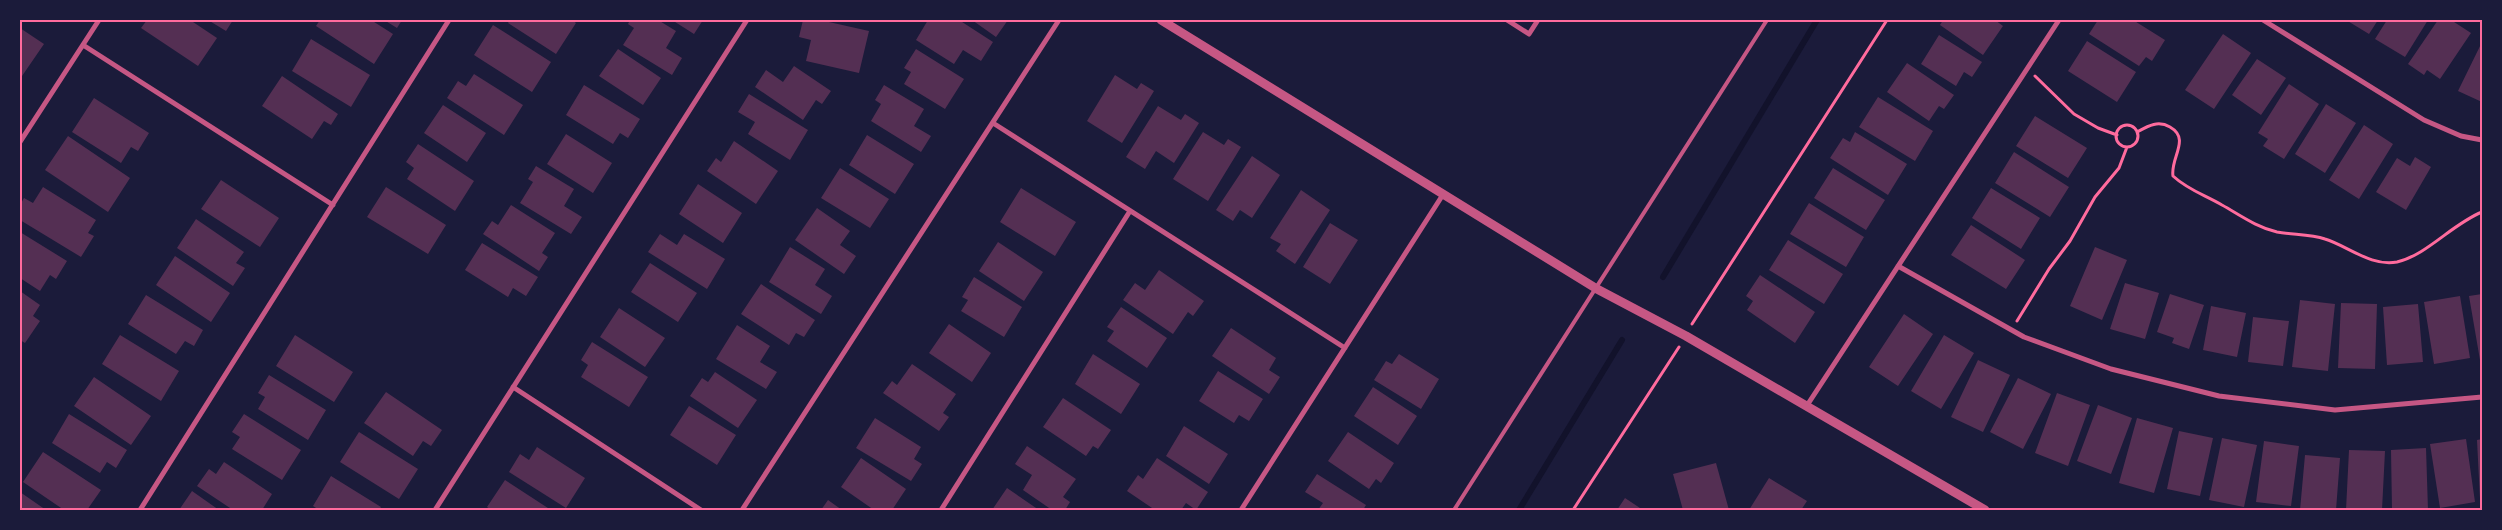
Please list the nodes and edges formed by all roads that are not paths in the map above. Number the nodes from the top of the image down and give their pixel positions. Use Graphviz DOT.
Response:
graph roads {
  1 [pos="99,20"];
  2 [pos="450,20"];
  3 [pos="748,20"];
  4 [pos="1059,20"];
  5 [pos="1161,20"];
  6 [pos="1506,20"];
  7 [pos="1538,20"];
  8 [pos="1767,20"];
  9 [pos="2059,20"];
  10 [pos="2263,20"];
  11 [pos="83,45"];
  12 [pos="993,123"];
  13 [pos="2482,140"];
  14 [pos="20,142"];
  15 [pos="1444,193"];
  16 [pos="333,205"];
  17 [pos="1130,211"];
  18 [pos="1898,266"];
  19 [pos="1597,289"];
  20 [pos="1345,348"];
  21 [pos="513,387"];
  22 [pos="2482,397"];
  23 [pos="1806,407"];
  24 [pos="140,510"];
  25 [pos="435,510"];
  26 [pos="702,510"];
  27 [pos="742,510"];
  28 [pos="941,510"];
  29 [pos="1241,510"];
  30 [pos="1454,510"];
  31 [pos="1985,510"];
  1 -- 11 [label="street"];
  2 -- 16 [label="street"];
  3 -- 21 [label="street"];
  4 -- 12 [label="street"];
  5 -- 15 [label="street"];
  6 -- 7 [label="street"];
  8 -- 19 [label="lane"];
  9 -- 18 [label="street"];
  10 -- 13 [label="street"];
  11 -- 14 [label="street"];
  11 -- 16 [label="street"];
  12 -- 17 [label="street"];
  12 -- 27 [label="street"];
  15 -- 19 [label="street"];
  15 -- 20 [label="street"];
  16 -- 24 [label="street"];
  17 -- 20 [label="street"];
  17 -- 28 [label="street"];
  18 -- 22 [label="street"];
  18 -- 23 [label="street"];
  19 -- 23 [label="street"];
  19 -- 30 [label="lane"];
  20 -- 29 [label="street"];
  21 -- 25 [label="street"];
  21 -- 26 [label="street"];
  23 -- 31 [label="street"];
}
